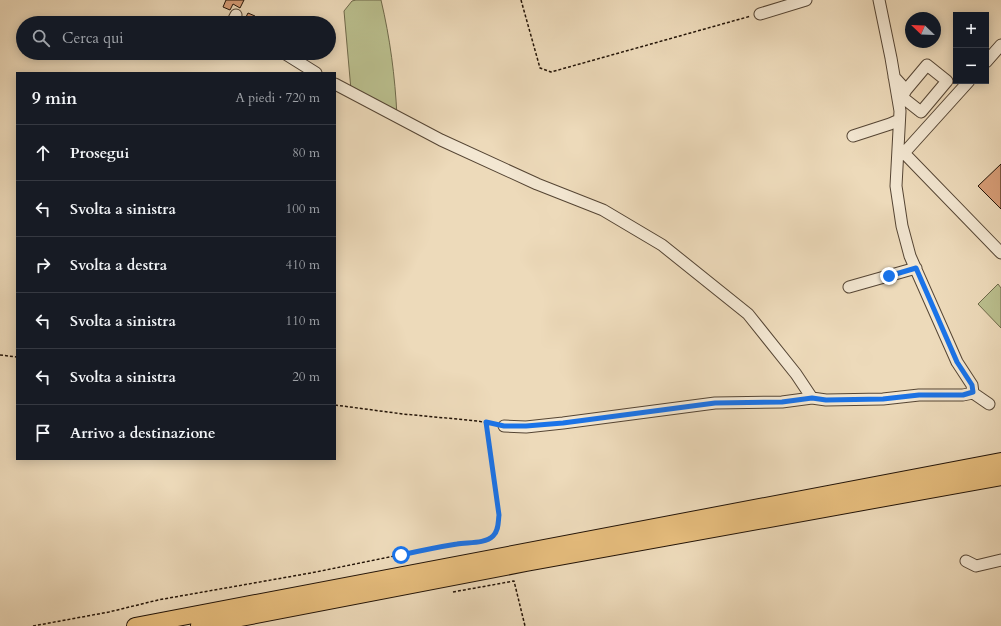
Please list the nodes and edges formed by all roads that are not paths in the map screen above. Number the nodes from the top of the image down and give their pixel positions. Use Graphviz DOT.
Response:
graph roads {
  1 [pos="806,0"];
  2 [pos="879,0"];
  3 [pos="760,14"];
  4 [pos="1001,45"];
  5 [pos="989,59"];
  6 [pos="295,60"];
  7 [pos="314,72"];
  8 [pos="894,76"];
  9 [pos="966,84"];
  10 [pos="336,85"];
  11 [pos="906,90"];
  12 [pos="899,120"];
  13 [pos="853,136"];
  14 [pos="1001,254"];
  15 [pos="916,268"];
  16 [pos="849,287"];
  17 [pos="973,392"];
  18 [pos="812,398"];
  19 [pos="989,404"];
  20 [pos="504,426"];
  21 [pos="1001,461"];
  22 [pos="1001,477"];
  23 [pos="1001,560"];
  24 [pos="966,561"];
  25 [pos="135,626"];
  26 [pos="199,626"];
  1 -- 3 [label="street"];
  2 -- 8 [label="street"];
  4 -- 5 [label="street"];
  6 -- 7 [label="street"];
  8 -- 11 [label="street"];
  8 -- 12 [label="street"];
  9 -- 14 [label="street"];
  10 -- 18 [label="street"];
  12 -- 13 [label="street"];
  12 -- 15 [label="street"];
  15 -- 16 [label="street"];
  15 -- 17 [label="street"];
  17 -- 18 [label="street"];
  17 -- 19 [label="street"];
  18 -- 20 [label="street"];
  21 -- 25 [label="highway"];
  22 -- 26 [label="highway"];
  23 -- 24 [label="street"];
}
